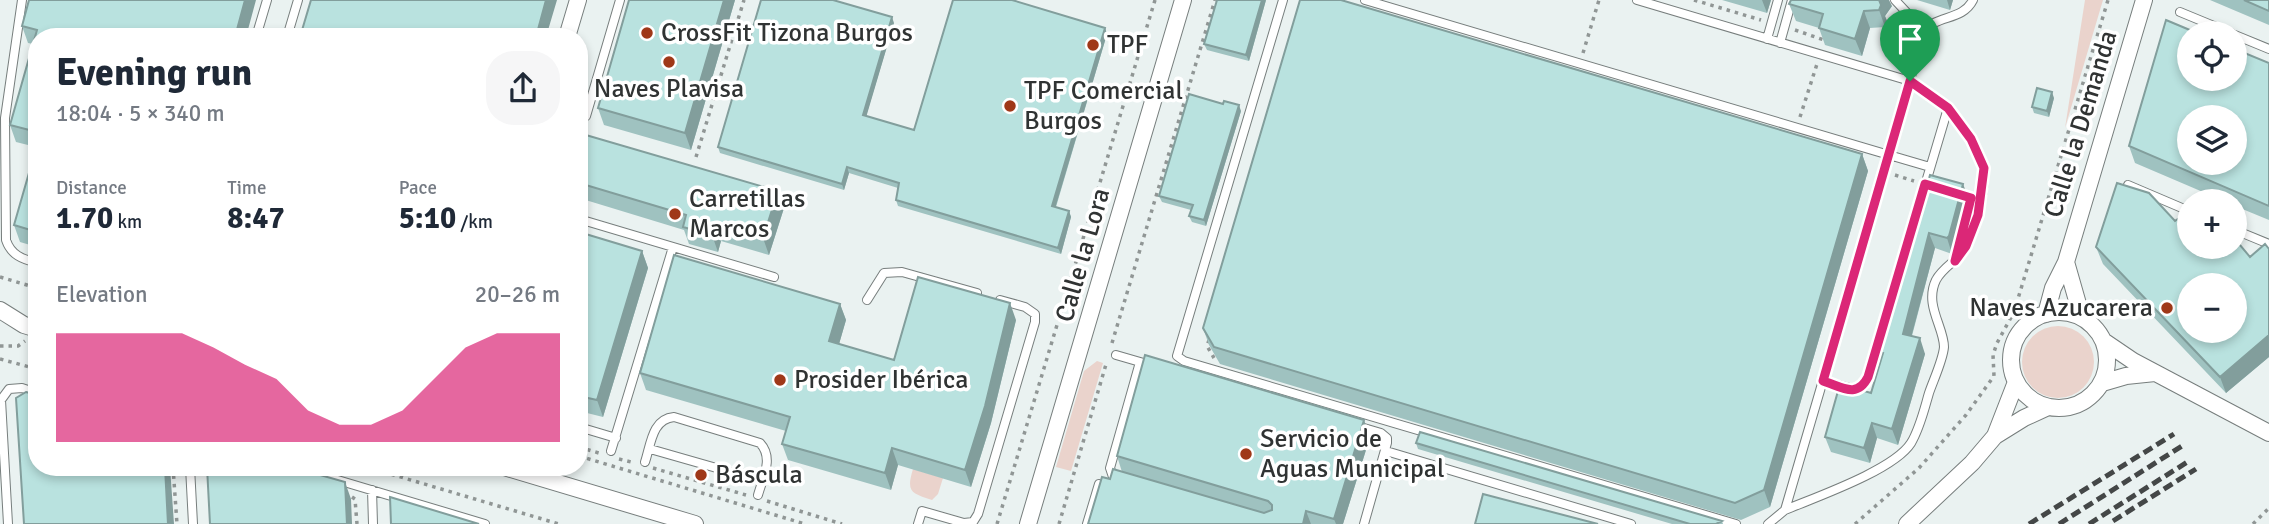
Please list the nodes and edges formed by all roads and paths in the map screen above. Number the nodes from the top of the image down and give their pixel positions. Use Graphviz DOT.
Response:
graph roads {
  1 [pos="22,0"];
  2 [pos="267,0"];
  3 [pos="298,0"];
  4 [pos="578,0"];
  5 [pos="620,0"];
  6 [pos="744,0"];
  7 [pos="1156,0"];
  8 [pos="1183,0"];
  9 [pos="1215,0"];
  10 [pos="1283,0"];
  11 [pos="1364,0"];
  12 [pos="1599,0"];
  13 [pos="1637,0"];
  14 [pos="1778,0"];
  15 [pos="1793,0"];
  16 [pos="1895,0"];
  17 [pos="1973,0"];
  18 [pos="2108,0"];
  19 [pos="2144,0"];
  20 [pos="2180,12"];
  21 [pos="2202,21"];
  22 [pos="259,28"];
  23 [pos="290,28"];
  24 [pos="570,28"];
  25 [pos="1924,32"];
  26 [pos="1767,39"];
  27 [pos="1824,39"];
  28 [pos="2247,40"];
  29 [pos="1780,43"];
  30 [pos="2269,49"];
  31 [pos="1820,55"];
  32 [pos="1580,64"];
  33 [pos="0,68"];
  34 [pos="11,69"];
  35 [pos="1910,81"];
  36 [pos="1948,108"];
  37 [pos="588,109"];
  38 [pos="1797,128"];
  39 [pos="1889,155"];
  40 [pos="696,157"];
  41 [pos="1930,167"];
  42 [pos="1884,172"];
  43 [pos="1925,184"];
  44 [pos="2128,185"];
  45 [pos="2177,206"];
  46 [pos="588,222"];
  47 [pos="2247,235"];
  48 [pos="2269,244"];
  49 [pos="673,247"];
  50 [pos="28,260"];
  51 [pos="2066,262"];
  52 [pos="0,276"];
  53 [pos="774,277"];
  54 [pos="28,285"];
  55 [pos="866,300"];
  56 [pos="0,310"];
  57 [pos="2046,314"];
  58 [pos="2082,317"];
  59 [pos="28,326"];
  60 [pos="0,327"];
  61 [pos="28,327"];
  62 [pos="1211,333"];
  63 [pos="2105,342"];
  64 [pos="1116,355"];
  65 [pos="0,359"];
  66 [pos="1140,362"];
  67 [pos="28,366"];
  68 [pos="1219,366"];
  69 [pos="1167,370"];
  70 [pos="2156,373"];
  71 [pos="1823,381"];
  72 [pos="2016,382"];
  73 [pos="2102,383"];
  74 [pos="28,390"];
  75 [pos="2048,407"];
  76 [pos="1354,425"];
  77 [pos="588,430"];
  78 [pos="2269,433"];
  79 [pos="1995,436"];
  80 [pos="616,438"];
  81 [pos="649,449"];
  82 [pos="588,450"];
  83 [pos="611,451"];
  84 [pos="1386,451"];
  85 [pos="588,459"];
  86 [pos="645,462"];
  87 [pos="174,476"];
  88 [pos="190,476"];
  89 [pos="325,476"];
  90 [pos="397,476"];
  91 [pos="534,476"];
  92 [pos="762,481"];
  93 [pos="1126,481"];
  94 [pos="1099,484"];
  95 [pos="372,490"];
  96 [pos="758,495"];
  97 [pos="351,497"];
  98 [pos="2269,508"];
  99 [pos="1785,510"];
  100 [pos="8,524"];
  101 [pos="177,524"];
  102 [pos="193,524"];
  103 [pos="357,524"];
  104 [pos="373,524"];
  105 [pos="485,524"];
  106 [pos="559,524"];
  107 [pos="695,524"];
  108 [pos="805,524"];
  109 [pos="842,524"];
  110 [pos="918,524"];
  111 [pos="997,524"];
  112 [pos="1028,524"];
  113 [pos="1059,524"];
  114 [pos="1087,524"];
  115 [pos="1364,524"];
  116 [pos="1632,524"];
  117 [pos="1735,524"];
  118 [pos="1768,524"];
  119 [pos="1855,524"];
  120 [pos="1907,524"];
  121 [pos="2253,524"];
  1 -- 34 [label="lane"];
  2 -- 22 [label="lane"];
  3 -- 23 [label="lane"];
  4 -- 24 [label="street"];
  5 -- 37 [label="lane"];
  6 -- 40 [label="path"];
  7 -- 111 [label="path"];
  8 -- 112 [label="street, Calle la Lora"];
  9 -- 113 [label="path"];
  10 -- 117 [label="lane"];
  11 -- 32 [label="lane"];
  12 -- 32 [label="path"];
  13 -- 26 [label="lane"];
  14 -- 26 [label="lane"];
  15 -- 29 [label="lane"];
  16 -- 25 [label="lane"];
  17 -- 25 [label="lane"];
  18 -- 119 [label="path"];
  19 -- 51 [label="street, Calle la Demanda"];
  20 -- 21 [label="lane"];
  25 -- 35 [label="lane"];
  26 -- 29 [label="lane"];
  27 -- 31 [label="path"];
  28 -- 30 [label="lane"];
  29 -- 31 [label="lane"];
  31 -- 35 [label="lane"];
  31 -- 38 [label="path"];
  32 -- 38 [label="lane"];
  33 -- 34 [label="lane"];
  34 -- 50 [label="lane"];
  35 -- 36 [label="lane"];
  35 -- 39 [label="lane"];
  36 -- 41 [label="lane"];
  36 -- 99 [label="lane"];
  38 -- 39 [label="lane"];
  39 -- 41 [label="lane"];
  39 -- 42 [label="lane"];
  41 -- 43 [label="lane"];
  42 -- 43 [label="path"];
  42 -- 71 [label="lane"];
  43 -- 71 [label="lane"];
  44 -- 45 [label="lane"];
  46 -- 49 [label="lane"];
  47 -- 48 [label="lane"];
  49 -- 53 [label="lane"];
  49 -- 80 [label="lane"];
  51 -- 57 [label="street, Calle la Demanda"];
  51 -- 58 [label="street"];
  52 -- 54 [label="path"];
  55 -- 110 [label="lane"];
  56 -- 59 [label="street"];
  57 -- 58 [label="street"];
  57 -- 72 [label="street"];
  58 -- 63 [label="street"];
  60 -- 61 [label="street"];
  62 -- 68 [label="path"];
  63 -- 70 [label="street"];
  63 -- 73 [label="street"];
  64 -- 66 [label="lane"];
  65 -- 67 [label="path"];
  66 -- 69 [label="lane"];
  66 -- 93 [label="lane"];
  70 -- 73 [label="street"];
  70 -- 78 [label="street"];
  71 -- 99 [label="lane"];
  72 -- 75 [label="street"];
  72 -- 79 [label="street"];
  73 -- 75 [label="street"];
  74 -- 100 [label="lane"];
  75 -- 79 [label="street"];
  76 -- 84 [label="lane"];
  77 -- 80 [label="lane"];
  79 -- 120 [label="street"];
  80 -- 83 [label="lane"];
  81 -- 86 [label="lane"];
  81 -- 92 [label="lane"];
  81 -- 92 [label="lane"];
  82 -- 109 [label="path"];
  84 -- 115 [label="lane"];
  84 -- 116 [label="lane"];
  85 -- 108 [label="path"];
  87 -- 101 [label="path"];
  88 -- 102 [label="lane"];
  89 -- 95 [label="lane"];
  90 -- 106 [label="path"];
  91 -- 107 [label="street"];
  92 -- 96 [label="lane"];
  94 -- 114 [label="lane"];
  95 -- 104 [label="lane"];
  95 -- 105 [label="lane"];
  97 -- 103 [label="path"];
  98 -- 121 [label="path"];
  99 -- 118 [label="lane"];
}
